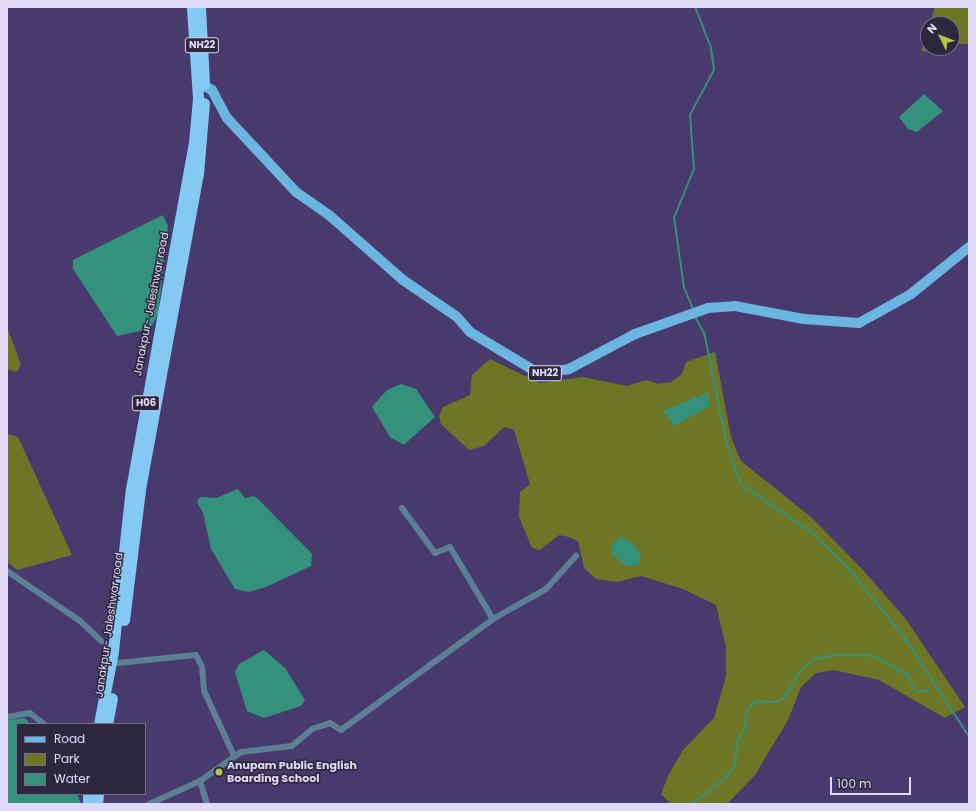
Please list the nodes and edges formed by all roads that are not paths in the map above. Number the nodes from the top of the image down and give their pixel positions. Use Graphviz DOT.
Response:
graph roads {
  1 [pos="192,7"];
  2 [pos="200,7"];
  3 [pos="200,82"];
  4 [pos="969,247"];
  5 [pos="402,508"];
  6 [pos="576,556"];
  7 [pos="7,571"];
  8 [pos="492,619"];
  9 [pos="113,651"];
  10 [pos="118,663"];
  11 [pos="7,717"];
  12 [pos="43,723"];
  13 [pos="99,723"];
  14 [pos="107,723"];
  15 [pos="234,756"];
  16 [pos="200,781"];
  17 [pos="149,804"];
  18 [pos="208,804"];
  1 -- 3 [label="highway, Janakpur- Jaleshwar road / NH22"];
  2 -- 3 [label="highway, Janakpur- Jaleshwar road / NH22"];
  3 -- 4 [label="main road, NH22"];
  3 -- 9 [label="highway, Janakpur- Jaleshwar road / H06"];
  3 -- 10 [label="highway, Janakpur- Jaleshwar road / H06"];
  5 -- 8 [label="street"];
  6 -- 8 [label="street"];
  7 -- 9 [label="street"];
  8 -- 15 [label="street"];
  9 -- 13 [label="highway, Janakpur- Jaleshwar road / H06"];
  10 -- 14 [label="highway, Janakpur- Jaleshwar road / H06"];
  10 -- 15 [label="street"];
  11 -- 12 [label="street"];
  15 -- 16 [label="street"];
  16 -- 17 [label="street"];
  16 -- 18 [label="street"];
}
